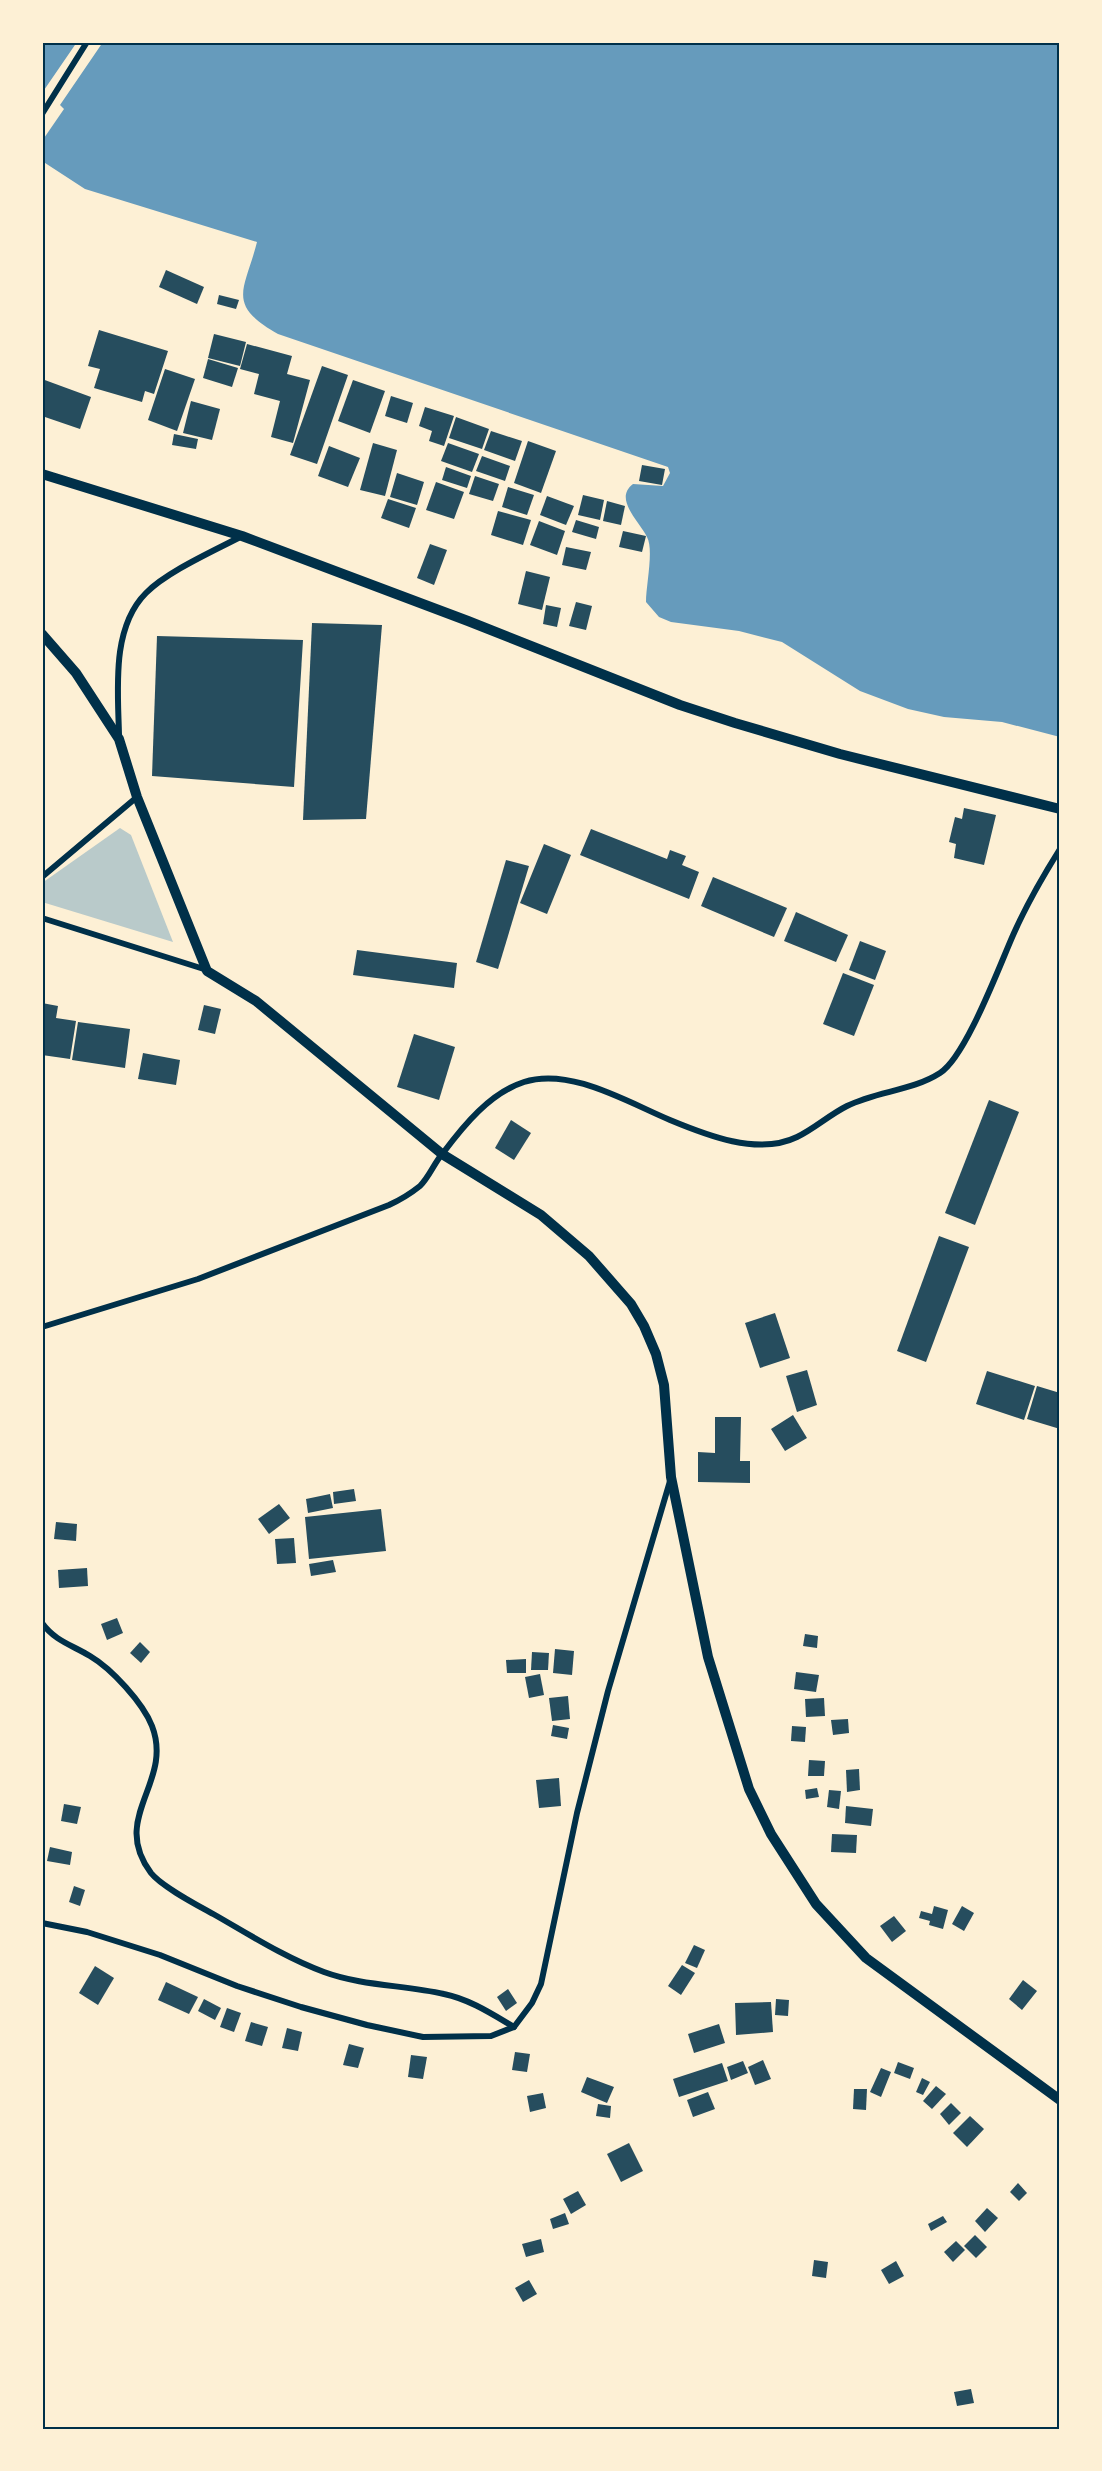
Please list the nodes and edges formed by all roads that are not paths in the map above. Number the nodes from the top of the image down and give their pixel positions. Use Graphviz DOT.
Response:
graph roads {
  1 [pos="87,42"];
  2 [pos="42,114"];
  3 [pos="42,474"];
  4 [pos="242,536"];
  5 [pos="42,634"];
  6 [pos="119,739"];
  7 [pos="137,797"];
  8 [pos="1060,809"];
  9 [pos="1060,849"];
  10 [pos="42,877"];
  11 [pos="42,918"];
  12 [pos="207,970"];
  13 [pos="442,1154"];
  14 [pos="42,1327"];
  15 [pos="671,1477"];
  16 [pos="42,1623"];
  17 [pos="42,1923"];
  18 [pos="514,2027"];
  19 [pos="1060,2100"];
  1 -- 2 [label="street"];
  3 -- 4 [label="street"];
  4 -- 6 [label="street"];
  4 -- 8 [label="street"];
  5 -- 6 [label="street"];
  6 -- 7 [label="street"];
  7 -- 10 [label="street"];
  7 -- 12 [label="street"];
  9 -- 13 [label="street"];
  11 -- 12 [label="street"];
  12 -- 13 [label="street"];
  13 -- 14 [label="street"];
  13 -- 15 [label="street"];
  15 -- 18 [label="street"];
  15 -- 19 [label="street"];
  16 -- 18 [label="street"];
  17 -- 18 [label="street"];
}
